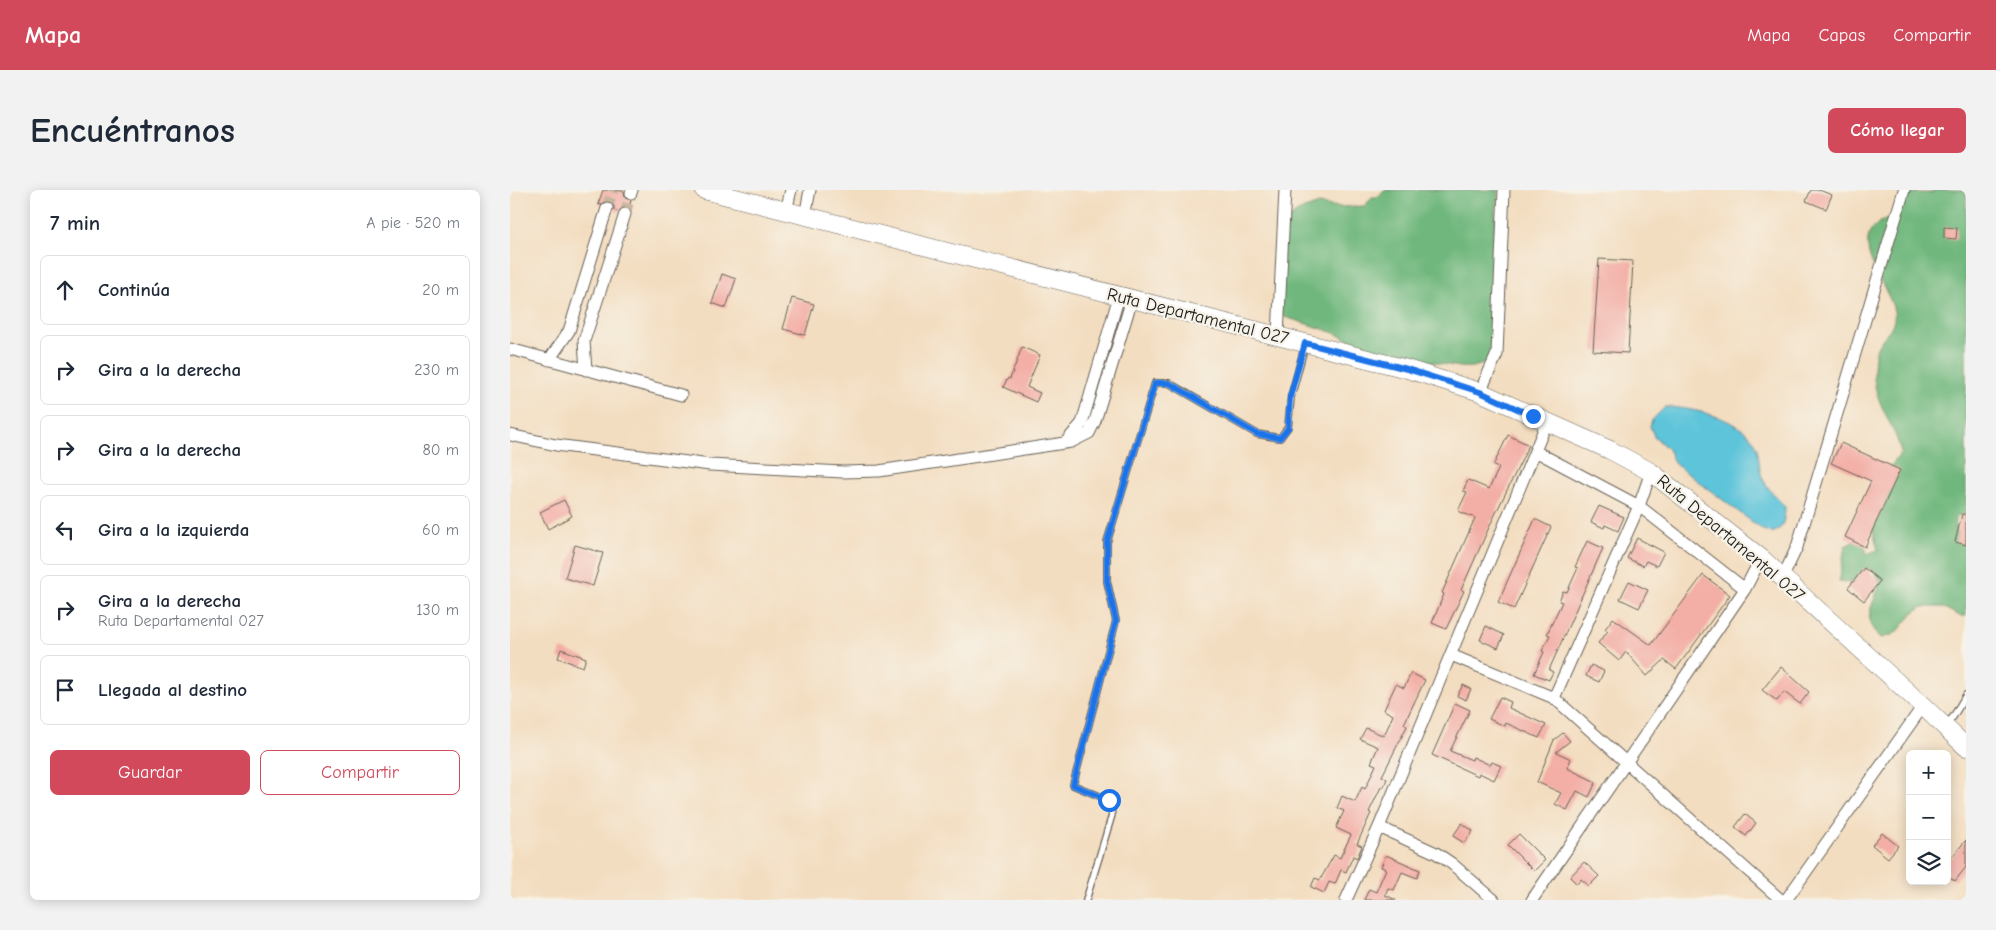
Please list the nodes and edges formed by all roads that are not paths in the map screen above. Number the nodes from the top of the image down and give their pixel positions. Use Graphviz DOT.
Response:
graph roads {
  1 [pos="704,190"];
  2 [pos="791,190"];
  3 [pos="810,190"];
  4 [pos="1285,190"];
  5 [pos="1504,190"];
  6 [pos="1904,190"];
  7 [pos="607,208"];
  8 [pos="786,211"];
  9 [pos="625,214"];
  10 [pos="805,216"];
  11 [pos="1126,298"];
  12 [pos="1278,336"];
  13 [pos="1305,343"];
  14 [pos="510,349"];
  15 [pos="549,360"];
  16 [pos="586,370"];
  17 [pos="1480,392"];
  18 [pos="681,395"];
  19 [pos="1546,422"];
  20 [pos="510,435"];
  21 [pos="1534,452"];
  22 [pos="1651,472"];
  23 [pos="1638,506"];
  24 [pos="1761,558"];
  25 [pos="1782,579"];
  26 [pos="1745,588"];
  27 [pos="1451,655"];
  28 [pos="1966,695"];
  29 [pos="1554,698"];
  30 [pos="1924,706"];
  31 [pos="1944,726"];
  32 [pos="1966,747"];
  33 [pos="1626,762"];
  34 [pos="1379,827"];
  35 [pos="1086,900"];
  36 [pos="1346,900"];
  37 [pos="1494,900"];
  38 [pos="1532,900"];
  39 [pos="1781,900"];
  40 [pos="1786,900"];
  1 -- 8 [label="main road, Ruta Departamental 027"];
  2 -- 8 [label="street"];
  3 -- 10 [label="street"];
  4 -- 12 [label="street"];
  5 -- 17 [label="street"];
  6 -- 25 [label="street"];
  7 -- 15 [label="street"];
  8 -- 10 [label="main road, Ruta Departamental 027"];
  9 -- 16 [label="street"];
  10 -- 11 [label="main road, Ruta Departamental 027"];
  11 -- 12 [label="main road, Ruta Departamental 027"];
  11 -- 20 [label="street"];
  12 -- 13 [label="main road, Ruta Departamental 027"];
  13 -- 17 [label="main road, Ruta Departamental 027"];
  13 -- 35 [label="lane"];
  14 -- 15 [label="street"];
  15 -- 16 [label="street"];
  16 -- 18 [label="street"];
  17 -- 19 [label="main road, Ruta Departamental 027"];
  19 -- 21 [label="street"];
  19 -- 22 [label="main road, Ruta Departamental 027"];
  21 -- 23 [label="street"];
  21 -- 27 [label="street"];
  22 -- 23 [label="street"];
  22 -- 24 [label="main road, Ruta Departamental 027"];
  23 -- 26 [label="street"];
  23 -- 29 [label="street"];
  24 -- 25 [label="main road, Ruta Departamental 027"];
  24 -- 26 [label="street"];
  25 -- 30 [label="main road, Ruta Departamental 027"];
  26 -- 33 [label="street"];
  27 -- 29 [label="street"];
  27 -- 34 [label="street"];
  28 -- 31 [label="lane"];
  29 -- 33 [label="street"];
  30 -- 31 [label="main road, Ruta Departamental 027"];
  30 -- 40 [label="street"];
  31 -- 32 [label="main road, Ruta Departamental 027"];
  33 -- 38 [label="street"];
  33 -- 39 [label="street"];
  34 -- 36 [label="street"];
  34 -- 37 [label="street"];
}
